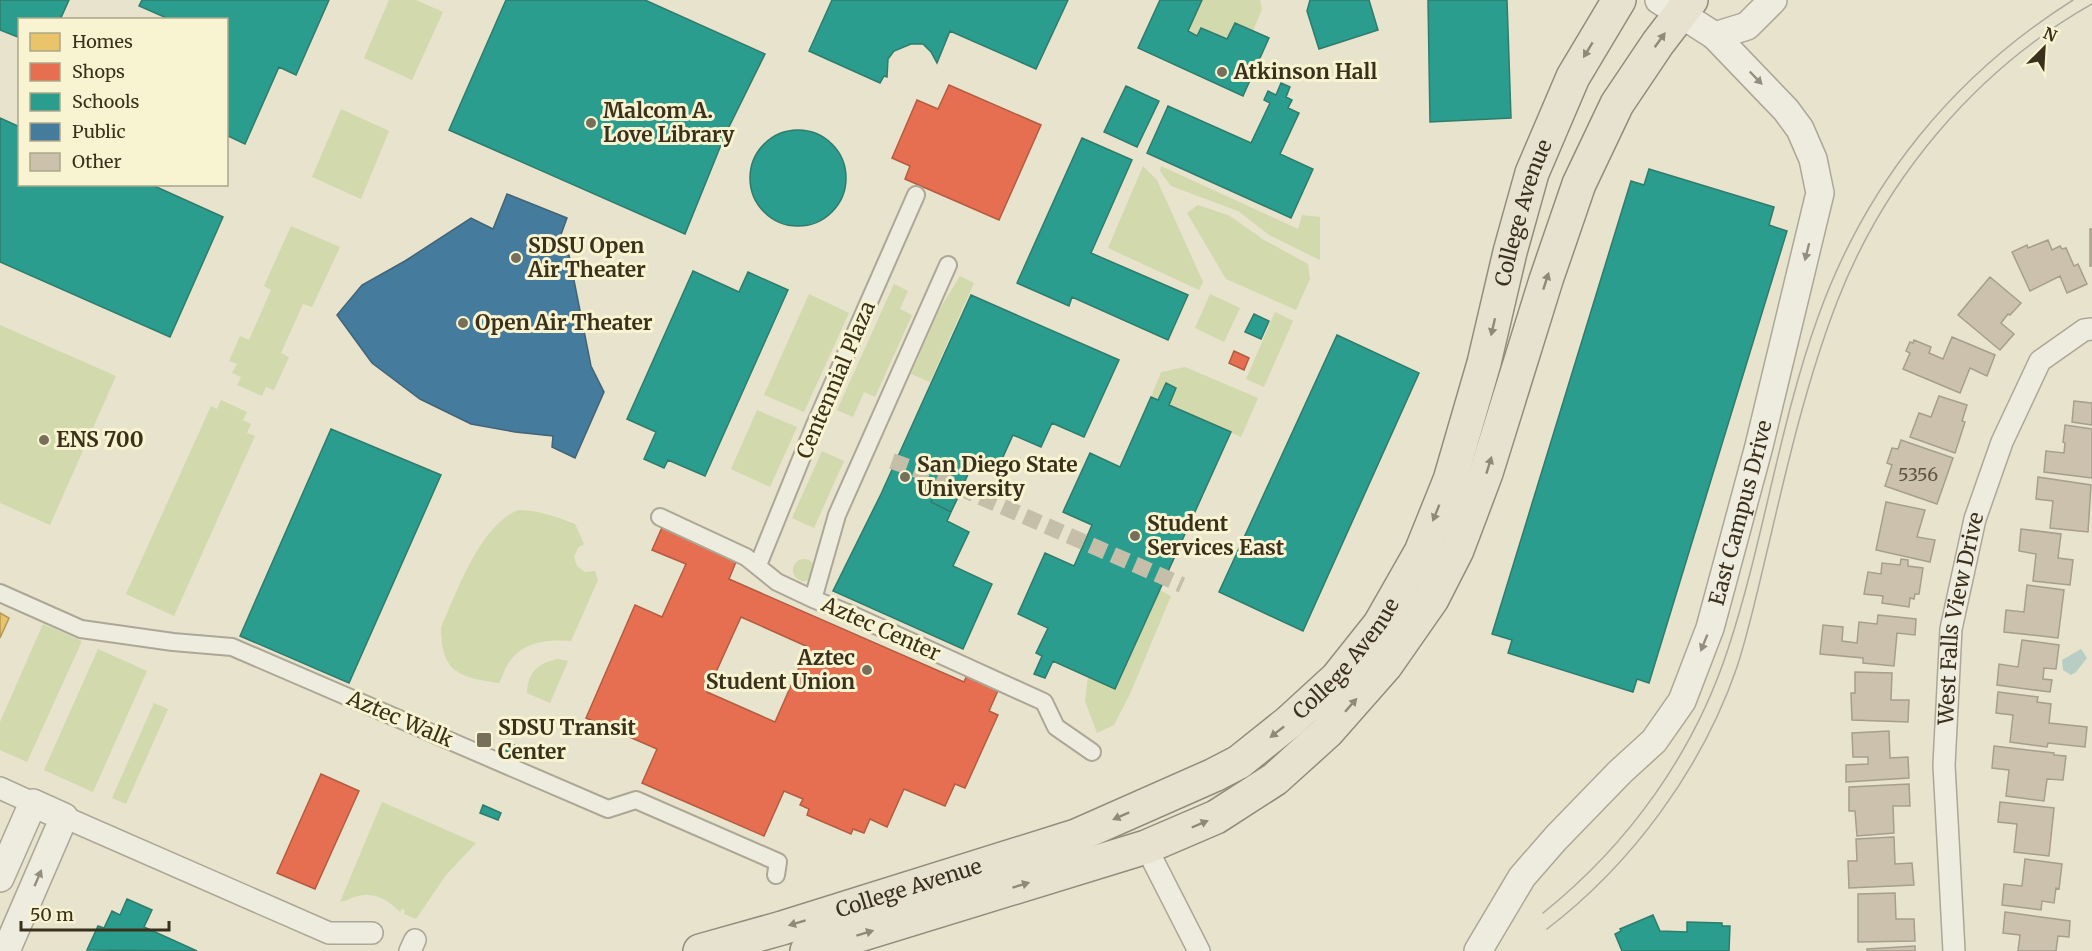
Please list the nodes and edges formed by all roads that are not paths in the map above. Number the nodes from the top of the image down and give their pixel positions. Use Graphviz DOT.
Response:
graph roads {
  1 [pos="1619,0"];
  2 [pos="1773,0"];
  3 [pos="1676,5"];
  4 [pos="1715,36"];
  5 [pos="916,195"];
  6 [pos="948,265"];
  7 [pos="2092,328"];
  8 [pos="660,517"];
  9 [pos="758,565"];
  10 [pos="0,593"];
  11 [pos="813,599"];
  12 [pos="1092,752"];
  13 [pos="1214,776"];
  14 [pos="0,788"];
  15 [pos="33,803"];
  16 [pos="64,817"];
  17 [pos="1146,847"];
  18 [pos="776,874"];
  19 [pos="0,878"];
  20 [pos="372,933"];
  21 [pos="6,951"];
  22 [pos="700,951"];
  23 [pos="807,951"];
  24 [pos="1199,951"];
  25 [pos="1479,951"];
  26 [pos="1954,951"];
  1 -- 13 [label="main road, College Avenue, one-way"];
  2 -- 4 [label="street"];
  3 -- 4 [label="street, East Campus Drive"];
  17 -- 3 [label="main road, College Avenue, one-way"];
  4 -- 25 [label="street, East Campus Drive, one-way"];
  5 -- 9 [label="street, Centennial Plaza"];
  6 -- 11 [label="street"];
  7 -- 26 [label="street, West Falls View Drive"];
  8 -- 9 [label="street, Aztec Center"];
  9 -- 11 [label="street, Aztec Center"];
  10 -- 18 [label="street, Aztec Walk"];
  11 -- 12 [label="street, Aztec Center"];
  13 -- 17 [label="main road"];
  13 -- 22 [label="main road, College Avenue, one-way"];
  14 -- 15 [label="street"];
  15 -- 16 [label="street"];
  15 -- 19 [label="street"];
  16 -- 20 [label="street"];
  21 -- 16 [label="street, one-way"];
  23 -- 17 [label="main road, College Avenue, one-way"];
  17 -- 24 [label="street"];
}
